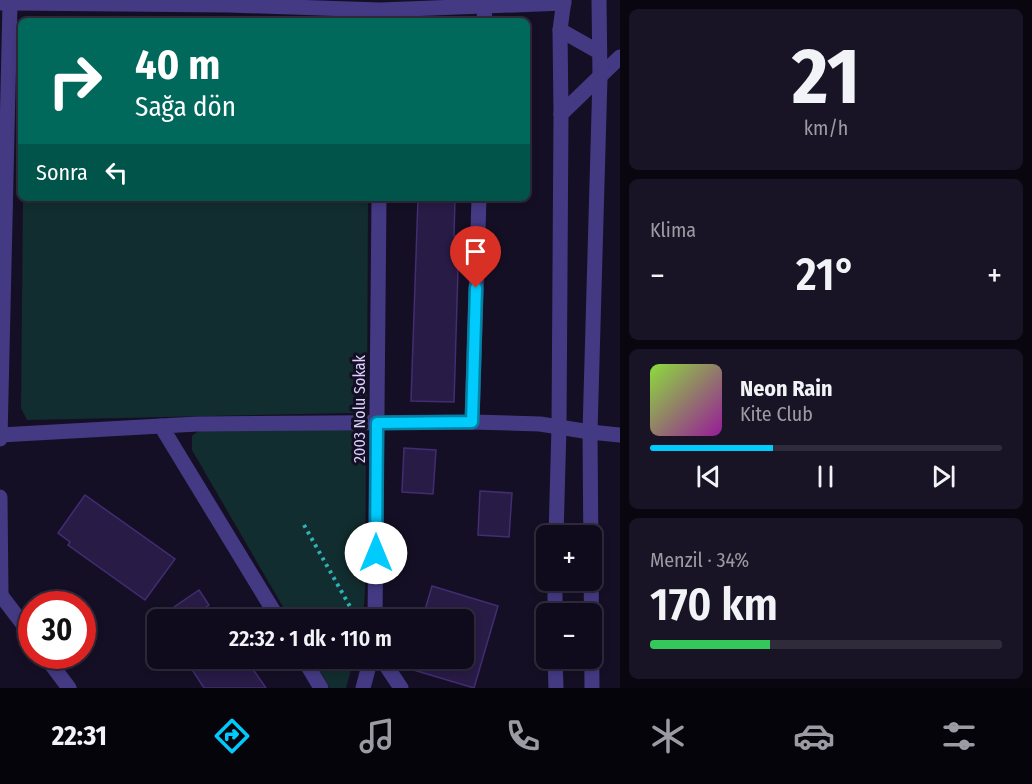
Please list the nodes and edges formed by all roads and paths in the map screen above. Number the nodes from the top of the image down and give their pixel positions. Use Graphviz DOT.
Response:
graph roads {
  1 [pos="599,0"];
  2 [pos="564,1"];
  3 [pos="7,2"];
  4 [pos="380,10"];
  5 [pos="484,13"];
  6 [pos="560,30"];
  7 [pos="600,52"];
  8 [pos="620,57"];
  9 [pos="600,77"];
  10 [pos="561,114"];
  11 [pos="379,201"];
  12 [pos="478,201"];
  13 [pos="0,422"];
  14 [pos="472,422"];
  15 [pos="377,423"];
  16 [pos="161,426"];
  17 [pos="559,427"];
  18 [pos="590,432"];
  19 [pos="620,435"];
  20 [pos="0,437"];
  21 [pos="0,497"];
  22 [pos="304,525"];
  23 [pos="556,525"];
  24 [pos="1,594"];
  25 [pos="272,609"];
  26 [pos="351,609"];
  27 [pos="375,609"];
  28 [pos="18,617"];
  29 [pos="55,669"];
  30 [pos="310,669"];
  31 [pos="367,669"];
  32 [pos="388,669"];
  33 [pos="555,669"];
  34 [pos="69,688"];
  35 [pos="321,688"];
  36 [pos="363,688"];
  37 [pos="401,688"];
  38 [pos="556,688"];
  39 [pos="592,688"];
  1 -- 7 [label="street"];
  2 -- 5 [label="street"];
  2 -- 6 [label="street"];
  3 -- 4 [label="street"];
  3 -- 13 [label="street"];
  4 -- 5 [label="street"];
  6 -- 7 [label="street"];
  6 -- 10 [label="street"];
  7 -- 9 [label="street"];
  8 -- 9 [label="street"];
  9 -- 10 [label="street"];
  9 -- 18 [label="street"];
  10 -- 17 [label="street"];
  11 -- 15 [label="street, 2003 Nolu Sokak"];
  12 -- 14 [label="street"];
  13 -- 20 [label="street"];
  14 -- 15 [label="street"];
  14 -- 17 [label="street"];
  15 -- 16 [label="street"];
  15 -- 27 [label="street, 2003 Nolu Sokak"];
  16 -- 20 [label="street"];
  16 -- 25 [label="street"];
  17 -- 18 [label="street"];
  17 -- 23 [label="street"];
  18 -- 19 [label="street"];
  18 -- 39 [label="street"];
  21 -- 24 [label="street"];
  22 -- 26 [label="path"];
  24 -- 28 [label="street"];
  29 -- 34 [label="street"];
  30 -- 35 [label="street"];
  31 -- 36 [label="street"];
  32 -- 37 [label="street"];
  33 -- 38 [label="street"];
}
